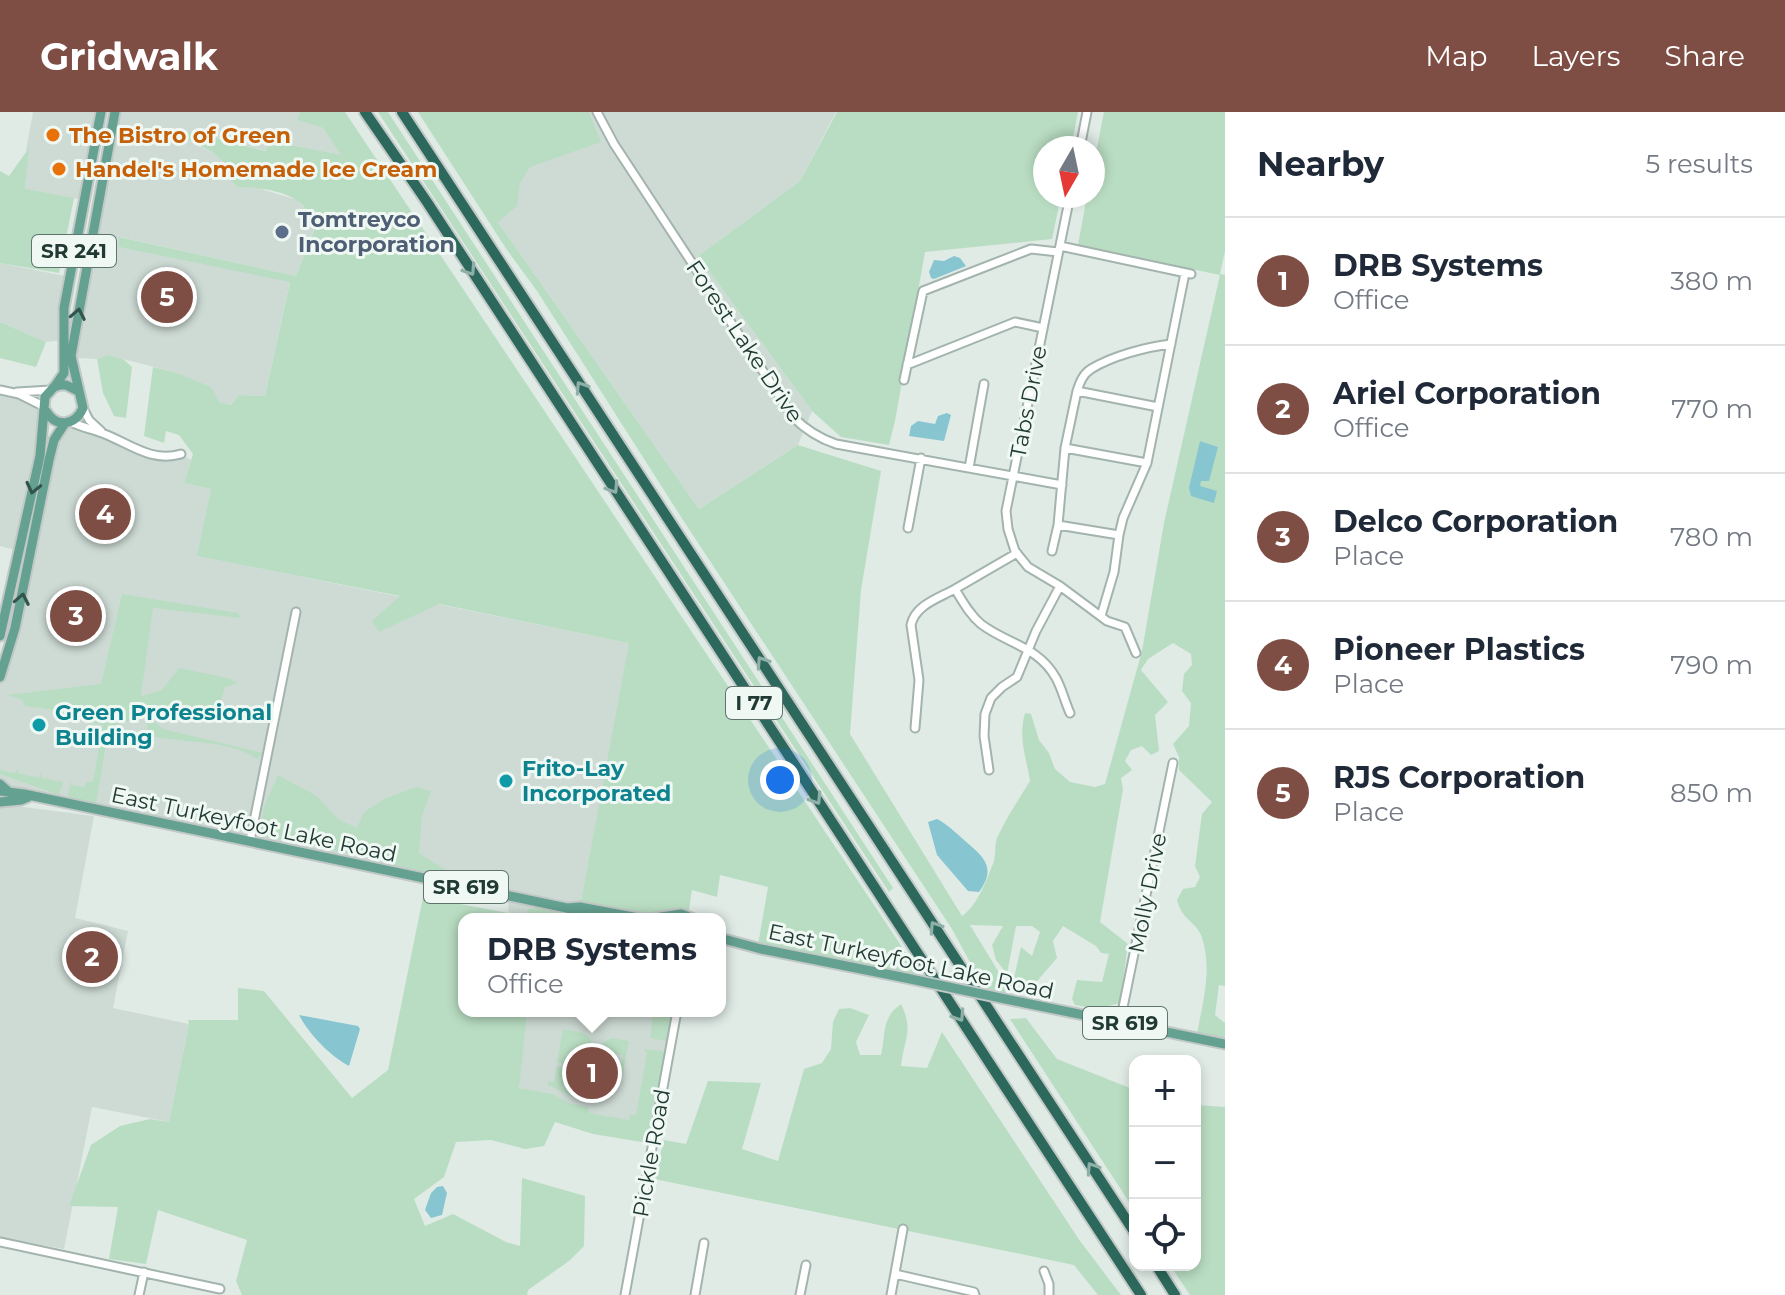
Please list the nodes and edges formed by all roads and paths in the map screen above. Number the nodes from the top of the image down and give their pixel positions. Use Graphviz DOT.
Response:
graph roads {
  1 [pos="101,112"];
  2 [pos="115,112"];
  3 [pos="365,112"];
  4 [pos="402,112"];
  5 [pos="597,112"];
  6 [pos="1087,112"];
  7 [pos="1082,136"];
  8 [pos="1068,208"];
  9 [pos="1059,249"];
  10 [pos="1043,328"];
  11 [pos="1171,344"];
  12 [pos="907,365"];
  13 [pos="904,380"];
  14 [pos="984,384"];
  15 [pos="52,389"];
  16 [pos="0,390"];
  17 [pos="78,391"];
  18 [pos="1077,391"];
  19 [pos="11,392"];
  20 [pos="1158,407"];
  21 [pos="83,408"];
  22 [pos="45,409"];
  23 [pos="68,423"];
  24 [pos="102,433"];
  25 [pos="1065,448"];
  26 [pos="181,454"];
  27 [pos="921,458"];
  28 [pos="1147,463"];
  29 [pos="969,468"];
  30 [pos="1013,476"];
  31 [pos="1062,485"];
  32 [pos="1058,525"];
  33 [pos="908,528"];
  34 [pos="1119,535"];
  35 [pos="1052,551"];
  36 [pos="1017,553"];
  37 [pos="1060,586"];
  38 [pos="955,589"];
  39 [pos="296,612"];
  40 [pos="1101,616"];
  41 [pos="0,636"];
  42 [pos="1029,649"];
  43 [pos="1136,653"];
  44 [pos="0,677"];
  45 [pos="1070,713"];
  46 [pos="915,728"];
  47 [pos="1173,763"];
  48 [pos="989,770"];
  49 [pos="0,784"];
  50 [pos="4,792"];
  51 [pos="28,797"];
  52 [pos="0,802"];
  53 [pos="250,841"];
  54 [pos="567,908"];
  55 [pos="578,913"];
  56 [pos="613,913"];
  57 [pos="726,942"];
  58 [pos="676,1017"];
  59 [pos="1120,1022"];
  60 [pos="1225,1044"];
  61 [pos="1129,1224"];
  62 [pos="903,1229"];
  63 [pos="0,1242"];
  64 [pos="704,1243"];
  65 [pos="806,1265"];
  66 [pos="1044,1271"];
  67 [pos="1160,1271"];
  68 [pos="144,1272"];
  69 [pos="895,1274"];
  70 [pos="220,1289"];
  71 [pos="139,1295"];
  72 [pos="625,1295"];
  73 [pos="695,1295"];
  74 [pos="800,1295"];
  75 [pos="891,1295"];
  76 [pos="975,1295"];
  77 [pos="1049,1295"];
  78 [pos="1141,1295"];
  79 [pos="1175,1295"];
  1 -- 15 [label="main road, SR 241"];
  17 -- 2 [label="main road, one-way"];
  3 -- 78 [label="highway, I 77, one-way"];
  61 -- 4 [label="highway, I 77, one-way"];
  5 -- 27 [label="street, Forest Lake Drive"];
  6 -- 7 [label="street"];
  8 -- 9 [label="street, Tabs Drive"];
  9 -- 10 [label="street, Tabs Drive"];
  9 -- 11 [label="street"];
  9 -- 12 [label="street"];
  10 -- 12 [label="street"];
  10 -- 30 [label="street, Tabs Drive"];
  11 -- 18 [label="street"];
  11 -- 20 [label="street"];
  12 -- 13 [label="street"];
  14 -- 29 [label="street"];
  15 -- 17 [label="main road"];
  15 -- 19 [label="street"];
  15 -- 22 [label="main road, SR 241"];
  16 -- 19 [label="street"];
  17 -- 21 [label="main road"];
  18 -- 20 [label="street"];
  18 -- 25 [label="street"];
  19 -- 22 [label="street"];
  20 -- 28 [label="street"];
  21 -- 23 [label="main road"];
  21 -- 24 [label="street"];
  22 -- 23 [label="main road"];
  22 -- 41 [label="main road, SR 241, one-way"];
  23 -- 24 [label="street"];
  44 -- 23 [label="main road, one-way"];
  24 -- 26 [label="street"];
  25 -- 28 [label="street"];
  25 -- 31 [label="street"];
  27 -- 29 [label="street, Forest Lake Drive"];
  27 -- 33 [label="street"];
  28 -- 34 [label="street"];
  29 -- 30 [label="street, Forest Lake Drive"];
  30 -- 31 [label="street, Forest Lake Drive"];
  30 -- 36 [label="street, Tabs Drive"];
  31 -- 32 [label="street"];
  32 -- 34 [label="street"];
  32 -- 35 [label="street"];
  34 -- 40 [label="street"];
  36 -- 37 [label="street"];
  36 -- 38 [label="street"];
  37 -- 40 [label="street"];
  37 -- 42 [label="street"];
  38 -- 42 [label="street"];
  38 -- 46 [label="street"];
  39 -- 53 [label="street"];
  40 -- 43 [label="street"];
  42 -- 45 [label="street"];
  42 -- 48 [label="street"];
  47 -- 59 [label="street, Molly Drive"];
  49 -- 50 [label="main road"];
  50 -- 51 [label="main road, East Turkeyfoot Lake Road / SR 619"];
  51 -- 52 [label="main road, East Turkeyfoot Lake Road / SR 619"];
  51 -- 53 [label="main road, East Turkeyfoot Lake Road / SR 619"];
  53 -- 54 [label="main road, East Turkeyfoot Lake Road / SR 619"];
  54 -- 55 [label="main road, East Turkeyfoot Lake Road"];
  54 -- 56 [label="main road, East Turkeyfoot Lake Road"];
  57 -- 59 [label="main road, East Turkeyfoot Lake Road / SR 619, bridge"];
  58 -- 72 [label="street, Pickle Road"];
  59 -- 60 [label="main road, East Turkeyfoot Lake Road / SR 619"];
  62 -- 69 [label="street"];
  63 -- 68 [label="street"];
  64 -- 73 [label="street"];
  65 -- 74 [label="street"];
  66 -- 77 [label="street"];
  67 -- 79 [label="highway"];
  68 -- 70 [label="street"];
  68 -- 71 [label="street"];
  69 -- 75 [label="street"];
  69 -- 76 [label="street"];
}
